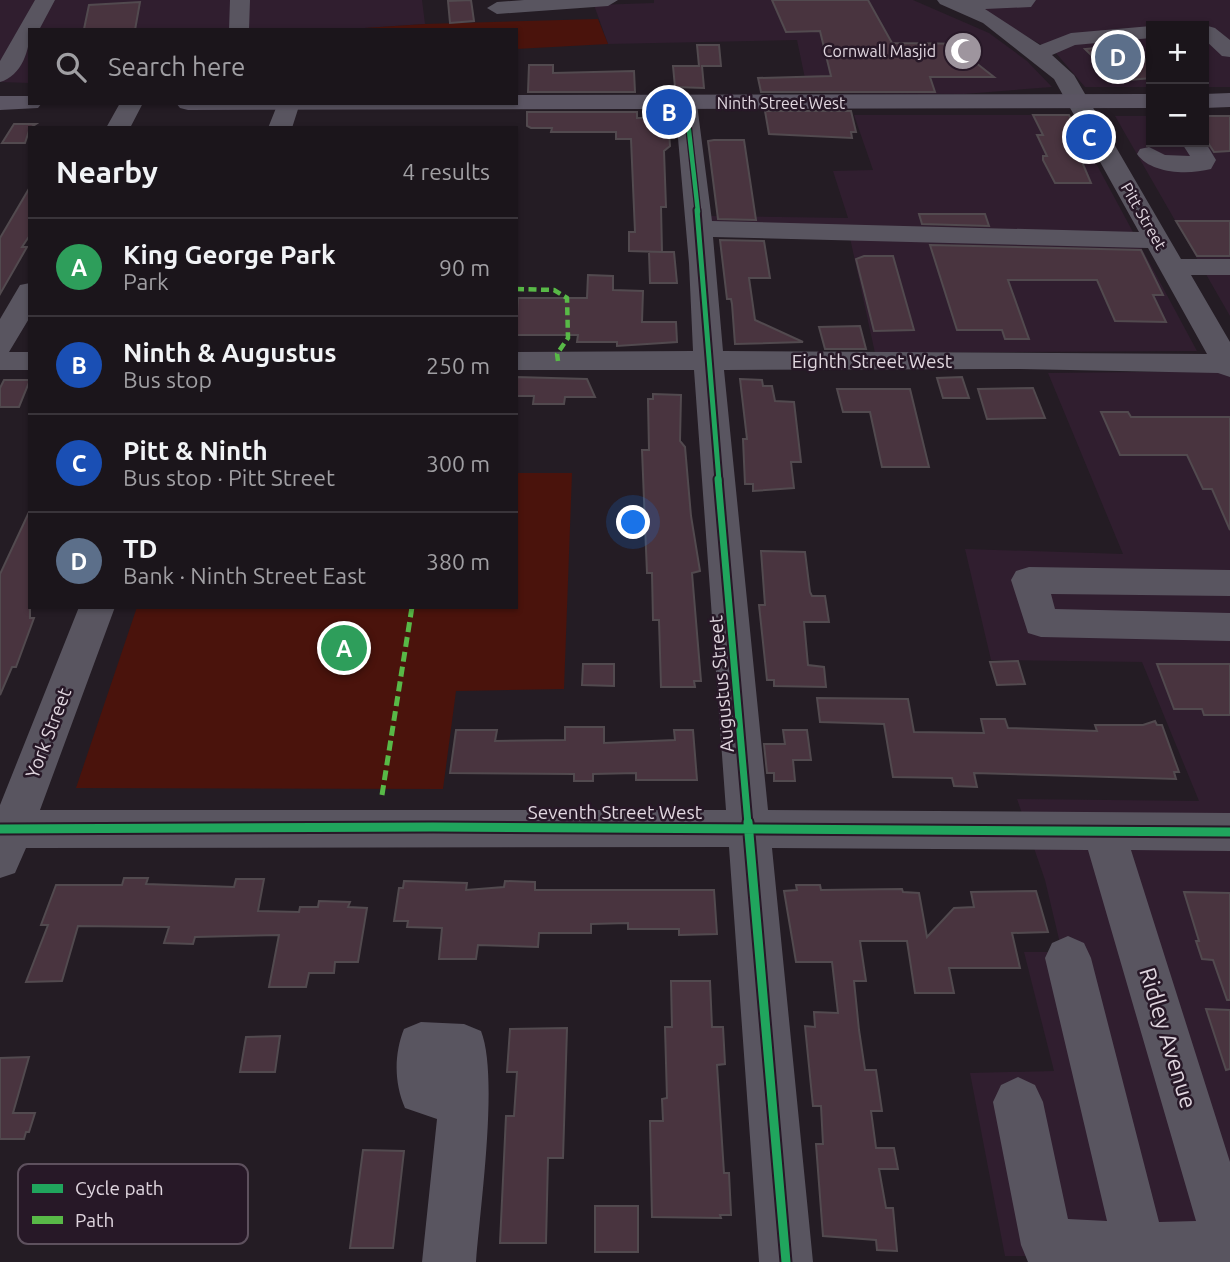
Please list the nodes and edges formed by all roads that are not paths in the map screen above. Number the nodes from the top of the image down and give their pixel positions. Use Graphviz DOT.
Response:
graph roads {
  1 [pos="45,0"];
  2 [pos="240,0"];
  3 [pos="608,0"];
  4 [pos="950,1"];
  5 [pos="1025,2"];
  6 [pos="497,10"];
  7 [pos="30,28"];
  8 [pos="239,28"];
  9 [pos="28,32"];
  10 [pos="1218,34"];
  11 [pos="1146,36"];
  12 [pos="1230,51"];
  13 [pos="1040,53"];
  14 [pos="10,65"];
  15 [pos="1230,100"];
  16 [pos="1146,101"];
  17 [pos="1209,101"];
  18 [pos="1080,102"];
  19 [pos="0,103"];
  20 [pos="28,103"];
  21 [pos="518,104"];
  22 [pos="686,104"];
  23 [pos="131,105"];
  24 [pos="288,105"];
  25 [pos="119,126"];
  26 [pos="281,126"];
  27 [pos="1196,147"];
  28 [pos="1158,148"];
  29 [pos="699,229"];
  30 [pos="1158,240"];
  31 [pos="1174,267"];
  32 [pos="1230,267"];
  33 [pos="28,294"];
  34 [pos="0,345"];
  35 [pos="0,361"];
  36 [pos="28,361"];
  37 [pos="518,361"];
  38 [pos="709,361"];
  39 [pos="1229,365"];
  40 [pos="1230,583"];
  41 [pos="96,609"];
  42 [pos="1230,627"];
  43 [pos="750,828"];
  44 [pos="1104,831"];
  45 [pos="1230,832"];
  46 [pos="4,839"];
  47 [pos="1068,958"];
  48 [pos="463,1101"];
  49 [pos="1018,1102"];
  50 [pos="1230,1246"];
  51 [pos="1140,1249"];
  52 [pos="449,1262"];
  53 [pos="786,1262"];
  1 -- 7 [label="street"];
  2 -- 8 [label="street"];
  3 -- 6 [label="street"];
  4 -- 5 [label="street"];
  4 -- 13 [label="street, Pitt Street"];
  9 -- 14 [label="street"];
  10 -- 12 [label="street"];
  11 -- 13 [label="street"];
  13 -- 18 [label="street, Pitt Street"];
  15 -- 17 [label="main road"];
  16 -- 18 [label="main road, Ninth Street West"];
  18 -- 22 [label="main road, Ninth Street West"];
  18 -- 30 [label="street, Pitt Street"];
  19 -- 20 [label="main road"];
  21 -- 22 [label="main road, Ninth Street West"];
  22 -- 29 [label="street, Augustus Street"];
  23 -- 25 [label="street"];
  24 -- 26 [label="street"];
  27 -- 28 [label="street"];
  29 -- 30 [label="street"];
  29 -- 38 [label="street, Augustus Street"];
  30 -- 31 [label="street, Pitt Street"];
  31 -- 32 [label="street"];
  31 -- 39 [label="street, Pitt Street"];
  33 -- 34 [label="street"];
  35 -- 36 [label="street"];
  37 -- 38 [label="street, Eighth Street West"];
  38 -- 39 [label="street, Eighth Street West"];
  38 -- 43 [label="street, Augustus Street"];
  40 -- 42 [label="street"];
  41 -- 46 [label="street, York Street"];
  43 -- 44 [label="street, Seventh Street West"];
  43 -- 46 [label="street, Seventh Street West"];
  43 -- 53 [label="street, Augustus Street"];
  44 -- 45 [label="street, Seventh Street West"];
  44 -- 50 [label="street, Ridley Avenue"];
  47 -- 51 [label="street"];
  48 -- 52 [label="street"];
  49 -- 51 [label="street"];
  50 -- 51 [label="street"];
}
